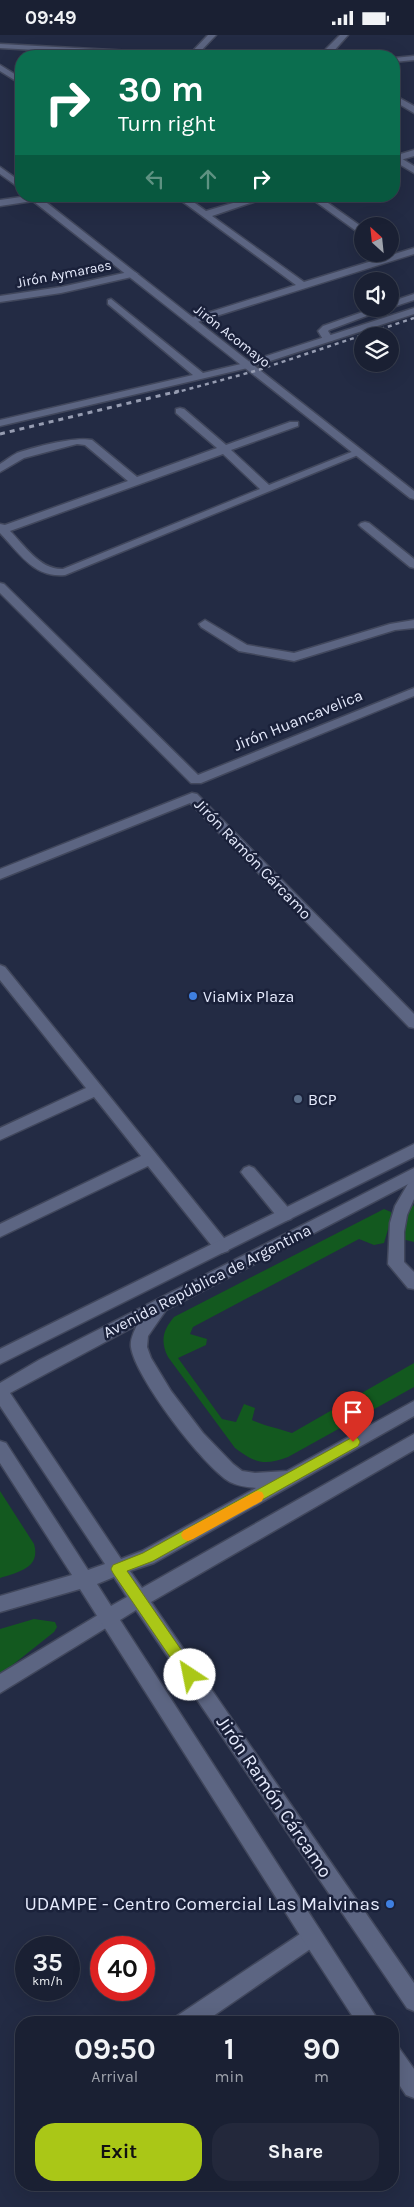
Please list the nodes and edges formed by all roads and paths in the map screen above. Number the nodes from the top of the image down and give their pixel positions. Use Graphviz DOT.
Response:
graph roads {
  1 [pos="212,35"];
  2 [pos="344,35"];
  3 [pos="0,46"];
  4 [pos="75,50"];
  5 [pos="198,50"];
  6 [pos="330,50"];
  7 [pos="413,59"];
  8 [pos="400,60"];
  9 [pos="0,67"];
  10 [pos="15,78"];
  11 [pos="400,102"];
  12 [pos="414,110"];
  13 [pos="414,153"];
  14 [pos="400,156"];
  15 [pos="400,162"];
  16 [pos="0,170"];
  17 [pos="414,170"];
  18 [pos="15,182"];
  19 [pos="15,201"];
  20 [pos="43,202"];
  21 [pos="187,202"];
  22 [pos="247,202"];
  23 [pos="321,202"];
  24 [pos="0,203"];
  25 [pos="204,215"];
  26 [pos="354,225"];
  27 [pos="414,251"];
  28 [pos="399,256"];
  29 [pos="377,263"];
  30 [pos="133,274"];
  31 [pos="303,286"];
  32 [pos="414,297"];
  33 [pos="0,299"];
  34 [pos="111,302"];
  35 [pos="399,302"];
  36 [pos="414,311"];
  37 [pos="357,317"];
  38 [pos="191,321"];
  39 [pos="328,339"];
  40 [pos="248,365"];
  41 [pos="202,377"];
  42 [pos="180,411"];
  43 [pos="0,423"];
  44 [pos="294,424"];
  45 [pos="225,450"];
  46 [pos="358,453"];
  47 [pos="0,469"];
  48 [pos="136,482"];
  49 [pos="266,489"];
  50 [pos="414,496"];
  51 [pos="365,525"];
  52 [pos="1,529"];
  53 [pos="414,565"];
  54 [pos="0,586"];
  55 [pos="205,624"];
  56 [pos="414,624"];
  57 [pos="414,692"];
  58 [pos="196,780"];
  59 [pos="192,797"];
  60 [pos="0,874"];
  61 [pos="0,969"];
  62 [pos="414,1023"];
  63 [pos="96,1089"];
  64 [pos="0,1133"];
  65 [pos="414,1150"];
  66 [pos="151,1159"];
  67 [pos="249,1173"];
  68 [pos="414,1173"];
  69 [pos="414,1186"];
  70 [pos="285,1215"];
  71 [pos="0,1231"];
  72 [pos="222,1247"];
  73 [pos="414,1283"];
  74 [pos="166,1303"];
  75 [pos="0,1357"];
  76 [pos="0,1392"];
  77 [pos="414,1408"];
  78 [pos="414,1441"];
  79 [pos="0,1447"];
  80 [pos="292,1477"];
  81 [pos="118,1569"];
  82 [pos="84,1580"];
  83 [pos="138,1598"];
  84 [pos="0,1604"];
  85 [pos="108,1617"];
  86 [pos="0,1684"];
  87 [pos="312,1936"];
  88 [pos="414,2001"];
  89 [pos="194,2016"];
  90 [pos="365,2016"];
  91 [pos="399,2065"];
  92 [pos="414,2087"];
  1 -- 5 [label="street"];
  2 -- 6 [label="street"];
  3 -- 4 [label="street"];
  7 -- 8 [label="street"];
  9 -- 10 [label="street"];
  11 -- 12 [label="street"];
  13 -- 14 [label="street"];
  15 -- 17 [label="street"];
  16 -- 18 [label="street"];
  19 -- 24 [label="street"];
  20 -- 30 [label="street, Jirón Acomayo"];
  21 -- 25 [label="street"];
  22 -- 25 [label="street"];
  23 -- 26 [label="street"];
  25 -- 31 [label="street"];
  27 -- 28 [label="street"];
  29 -- 31 [label="street"];
  30 -- 33 [label="street, Jirón Aymaraes"];
  30 -- 38 [label="street, Jirón Acomayo"];
  31 -- 38 [label="street"];
  32 -- 35 [label="street"];
  34 -- 41 [label="street"];
  36 -- 39 [label="street"];
  37 -- 39 [label="street"];
  38 -- 40 [label="street, Jirón Acomayo"];
  39 -- 40 [label="street"];
  40 -- 41 [label="street"];
  40 -- 46 [label="street, Jirón Acomayo"];
  41 -- 43 [label="street"];
  42 -- 45 [label="street"];
  44 -- 45 [label="street"];
  45 -- 48 [label="street"];
  45 -- 49 [label="street"];
  46 -- 49 [label="street"];
  46 -- 50 [label="street, Jirón Acomayo"];
  47 -- 48 [label="street"];
  48 -- 52 [label="street"];
  49 -- 52 [label="street"];
  51 -- 53 [label="street"];
  54 -- 58 [label="street, Jirón Ramón Cárcamo"];
  55 -- 56 [label="street"];
  57 -- 58 [label="street, Jirón Huancavelica"];
  58 -- 59 [label="street, Jirón Ramón Cárcamo"];
  59 -- 60 [label="street"];
  59 -- 62 [label="street, Jirón Ramón Cárcamo"];
  61 -- 63 [label="street"];
  63 -- 64 [label="street"];
  63 -- 66 [label="street"];
  65 -- 70 [label="street, Avenida República de Argentina"];
  66 -- 71 [label="street"];
  66 -- 72 [label="street"];
  67 -- 70 [label="street"];
  68 -- 74 [label="street, Avenida República de Argentina"];
  69 -- 73 [label="street"];
  70 -- 72 [label="street, Avenida República de Argentina"];
  72 -- 75 [label="street, Avenida República de Argentina"];
  74 -- 76 [label="street, Avenida República de Argentina"];
  74 -- 80 [label="street"];
  76 -- 81 [label="street, Jirón Ramón Cárcamo"];
  77 -- 80 [label="street"];
  78 -- 83 [label="street"];
  79 -- 82 [label="street"];
  80 -- 81 [label="street"];
  81 -- 82 [label="street"];
  81 -- 83 [label="street, Jirón Ramón Cárcamo"];
  82 -- 84 [label="street"];
  82 -- 85 [label="street"];
  83 -- 85 [label="street"];
  83 -- 88 [label="street, Jirón Ramón Cárcamo"];
  85 -- 86 [label="street"];
  85 -- 87 [label="street"];
  87 -- 89 [label="street"];
  87 -- 90 [label="street"];
  91 -- 92 [label="street"];
}
